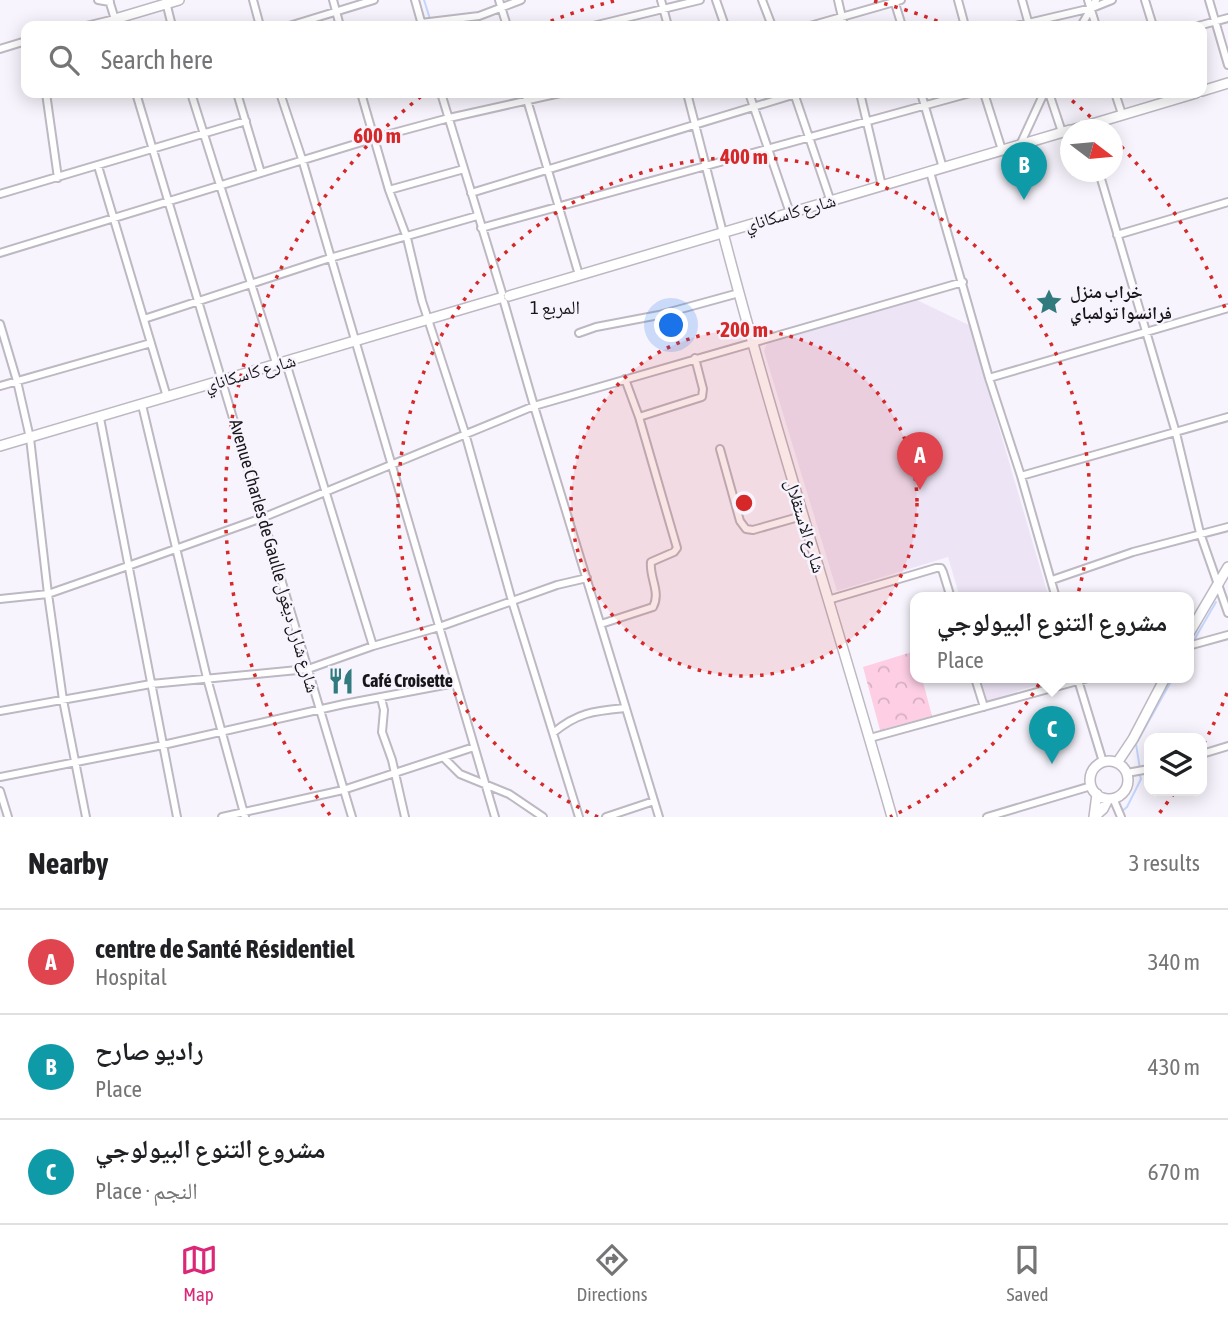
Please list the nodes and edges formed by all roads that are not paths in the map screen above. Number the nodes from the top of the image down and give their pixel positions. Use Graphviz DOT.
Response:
graph roads {
  1 [pos="98,0"];
  2 [pos="179,0"];
  3 [pos="253,0"];
  4 [pos="332,0"];
  5 [pos="374,0"];
  6 [pos="415,0"];
  7 [pos="521,0"];
  8 [pos="661,0"];
  9 [pos="700,0"];
  10 [pos="716,0"];
  11 [pos="762,0"];
  12 [pos="838,0"];
  13 [pos="958,0"];
  14 [pos="1022,0"];
  15 [pos="1088,0"];
  16 [pos="1096,0"];
  17 [pos="1112,0"];
  18 [pos="1145,0"];
  19 [pos="1209,0"];
  20 [pos="109,1"];
  21 [pos="897,1"];
  22 [pos="166,2"];
  23 [pos="500,4"];
  24 [pos="1092,8"];
  25 [pos="663,9"];
  26 [pos="337,13"];
  27 [pos="841,17"];
  28 [pos="1228,18"];
  29 [pos="116,21"];
  30 [pos="118,21"];
  31 [pos="171,21"];
  32 [pos="259,21"];
  33 [pos="307,21"];
  34 [pos="339,21"];
  35 [pos="420,21"];
  36 [pos="448,21"];
  37 [pos="505,21"];
  38 [pos="614,21"];
  39 [pos="667,21"];
  40 [pos="723,21"];
  41 [pos="770,21"];
  42 [pos="827,21"];
  43 [pos="842,21"];
  44 [pos="901,21"];
  45 [pos="964,21"];
  46 [pos="1027,21"];
  47 [pos="1040,21"];
  48 [pos="1084,21"];
  49 [pos="1095,21"];
  50 [pos="1151,21"];
  51 [pos="1216,21"];
  52 [pos="1207,24"];
  53 [pos="21,42"];
  54 [pos="0,48"];
  55 [pos="1228,65"];
  56 [pos="1228,83"];
  57 [pos="1207,89"];
  58 [pos="47,98"];
  59 [pos="138,98"];
  60 [pos="192,98"];
  61 [pos="239,98"];
  62 [pos="282,98"];
  63 [pos="363,98"];
  64 [pos="443,98"];
  65 [pos="526,98"];
  66 [pos="540,98"];
  67 [pos="688,98"];
  68 [pos="751,98"];
  69 [pos="782,98"];
  70 [pos="798,98"];
  71 [pos="861,98"];
  72 [pos="923,98"];
  73 [pos="951,98"];
  74 [pos="986,98"];
  75 [pos="1044,98"];
  76 [pos="1049,98"];
  77 [pos="1117,98"];
  78 [pos="1167,98"];
  79 [pos="527,101"];
  80 [pos="925,105"];
  81 [pos="754,108"];
  82 [pos="1122,114"];
  83 [pos="449,118"];
  84 [pos="1061,119"];
  85 [pos="1109,119"];
  86 [pos="246,121"];
  87 [pos="867,122"];
  88 [pos="695,124"];
  89 [pos="1060,133"];
  90 [pos="202,135"];
  91 [pos="810,137"];
  92 [pos="375,138"];
  93 [pos="1020,145"];
  94 [pos="766,148"];
  95 [pos="153,149"];
  96 [pos="1002,150"];
  97 [pos="302,159"];
  98 [pos="707,165"];
  99 [pos="98,166"];
  100 [pos="943,168"];
  101 [pos="464,169"];
  102 [pos="547,169"];
  103 [pos="930,172"];
  104 [pos="261,173"];
  105 [pos="58,178"];
  106 [pos="1102,182"];
  107 [pos="882,186"];
  108 [pos="219,187"];
  109 [pos="390,190"];
  110 [pos="471,193"];
  111 [pos="0,194"];
  112 [pos="169,201"];
  113 [pos="831,202"];
  114 [pos="1228,202"];
  115 [pos="559,206"];
  116 [pos="790,213"];
  117 [pos="477,216"];
  118 [pos="114,217"];
  119 [pos="481,228"];
  120 [pos="723,233"];
  121 [pos="1117,235"];
  122 [pos="407,238"];
  123 [pos="0,253"];
  124 [pos="330,258"];
  125 [pos="579,275"];
  126 [pos="963,282"];
  127 [pos="251,285"];
  128 [pos="739,293"];
  129 [pos="504,297"];
  130 [pos="199,300"];
  131 [pos="1228,308"];
  132 [pos="144,319"];
  133 [pos="429,321"];
  134 [pos="0,324"];
  135 [pos="1145,332"];
  136 [pos="579,333"];
  137 [pos="356,341"];
  138 [pos="751,342"];
  139 [pos="151,343"];
  140 [pos="695,358"];
  141 [pos="281,364"];
  142 [pos="625,379"];
  143 [pos="989,379"];
  144 [pos="17,381"];
  145 [pos="223,381"];
  146 [pos="0,386"];
  147 [pos="167,397"];
  148 [pos="142,405"];
  149 [pos="534,406"];
  150 [pos="639,417"];
  151 [pos="1228,417"];
  152 [pos="100,418"];
  153 [pos="465,433"];
  154 [pos="1176,433"];
  155 [pos="30,438"];
  156 [pos="0,446"];
  157 [pos="720,449"];
  158 [pos="391,463"];
  159 [pos="1021,476"];
  160 [pos="327,491"];
  161 [pos="802,516"];
  162 [pos="262,518"];
  163 [pos="1228,527"];
  164 [pos="1200,533"];
  165 [pos="176,548"];
  166 [pos="128,566"];
  167 [pos="1228,568"];
  168 [pos="587,578"];
  169 [pos="1052,580"];
  170 [pos="1219,585"];
  171 [pos="949,592"];
  172 [pos="1055,592"];
  173 [pos="48,594"];
  174 [pos="0,600"];
  175 [pos="828,600"];
  176 [pos="512,601"];
  177 [pos="1228,613"];
  178 [pos="601,624"];
  179 [pos="1194,625"];
  180 [pos="439,627"];
  181 [pos="1228,635"];
  182 [pos="1194,644"];
  183 [pos="373,646"];
  184 [pos="308,669"];
  185 [pos="207,678"];
  186 [pos="455,683"];
  187 [pos="977,683"];
  188 [pos="1068,683"];
  189 [pos="1079,683"];
  190 [pos="1162,683"];
  191 [pos="151,684"];
  192 [pos="381,698"];
  193 [pos="63,700"];
  194 [pos="984,707"];
  195 [pos="626,708"];
  196 [pos="319,709"];
  197 [pos="0,711"];
  198 [pos="220,731"];
  199 [pos="553,733"];
  200 [pos="870,738"];
  201 [pos="163,745"];
  202 [pos="1228,746"];
  203 [pos="474,747"];
  204 [pos="1207,752"];
  205 [pos="444,758"];
  206 [pos="1103,762"];
  207 [pos="1117,763"];
  208 [pos="74,764"];
  209 [pos="1144,770"];
  210 [pos="395,773"];
  211 [pos="1127,773"];
  212 [pos="0,777"];
  213 [pos="486,784"];
  214 [pos="0,790"];
  215 [pos="343,790"];
  216 [pos="1094,790"];
  217 [pos="1110,798"];
  218 [pos="654,801"];
  219 [pos="244,815"];
  220 [pos="8,817"];
  221 [pos="86,817"];
  222 [pos="177,817"];
  223 [pos="222,817"];
  224 [pos="352,817"];
  225 [pos="405,817"];
  226 [pos="495,817"];
  227 [pos="543,817"];
  228 [pos="579,817"];
  229 [pos="606,817"];
  230 [pos="659,817"];
  231 [pos="892,817"];
  232 [pos="987,817"];
  233 [pos="1094,817"];
  234 [pos="1121,817"];
  1 -- 20 [label="street"];
  2 -- 22 [label="street"];
  3 -- 32 [label="street"];
  4 -- 26 [label="street"];
  5 -- 26 [label="street"];
  6 -- 35 [label="street"];
  7 -- 23 [label="street"];
  8 -- 25 [label="street"];
  9 -- 25 [label="street"];
  10 -- 40 [label="street"];
  11 -- 41 [label="street"];
  12 -- 27 [label="street"];
  13 -- 45 [label="street"];
  14 -- 46 [label="street"];
  15 -- 24 [label="street"];
  16 -- 24 [label="street"];
  17 -- 24 [label="street"];
  18 -- 50 [label="street"];
  19 -- 51 [label="street"];
  20 -- 29 [label="street"];
  21 -- 27 [label="street"];
  21 -- 44 [label="street"];
  22 -- 30 [label="street"];
  22 -- 31 [label="street"];
  23 -- 36 [label="street"];
  23 -- 37 [label="street"];
  24 -- 47 [label="street"];
  24 -- 48 [label="street"];
  24 -- 49 [label="street"];
  25 -- 38 [label="street"];
  25 -- 39 [label="street"];
  26 -- 33 [label="street"];
  26 -- 34 [label="street"];
  27 -- 42 [label="street"];
  27 -- 43 [label="street"];
  28 -- 51 [label="street"];
  51 -- 52 [label="street"];
  51 -- 55 [label="street"];
  53 -- 54 [label="street"];
  56 -- 57 [label="street"];
  58 -- 105 [label="street"];
  59 -- 95 [label="street, Avenue Charles de Gaulle شارع شارل ديغول"];
  60 -- 90 [label="street"];
  61 -- 86 [label="street"];
  62 -- 97 [label="street"];
  63 -- 92 [label="street"];
  64 -- 83 [label="street"];
  65 -- 79 [label="street"];
  66 -- 79 [label="street"];
  67 -- 88 [label="street"];
  68 -- 81 [label="street"];
  69 -- 81 [label="street"];
  70 -- 91 [label="street"];
  71 -- 87 [label="street"];
  72 -- 80 [label="street"];
  73 -- 80 [label="street"];
  74 -- 96 [label="street"];
  75 -- 93 [label="street"];
  76 -- 84 [label="street"];
  77 -- 82 [label="street"];
  78 -- 82 [label="street, شارع كاسكاناي"];
  79 -- 83 [label="street"];
  79 -- 102 [label="street"];
  80 -- 87 [label="street"];
  80 -- 100 [label="street"];
  81 -- 88 [label="street"];
  81 -- 94 [label="street"];
  82 -- 85 [label="street, شارع كاسكاناي"];
  83 -- 92 [label="street"];
  83 -- 101 [label="street"];
  86 -- 90 [label="street"];
  86 -- 104 [label="street"];
  87 -- 91 [label="street"];
  87 -- 107 [label="street"];
  88 -- 98 [label="street"];
  88 -- 102 [label="street"];
  89 -- 93 [label="street, شارع كاسكاناي"];
  90 -- 95 [label="street"];
  90 -- 108 [label="street"];
  91 -- 94 [label="street"];
  91 -- 113 [label="street"];
  92 -- 97 [label="street"];
  92 -- 109 [label="street"];
  93 -- 96 [label="street, شارع كاسكاناي"];
  94 -- 98 [label="street"];
  94 -- 116 [label="street"];
  95 -- 99 [label="street"];
  95 -- 112 [label="street, Avenue Charles de Gaulle شارع شارل ديغول"];
  96 -- 100 [label="street, شارع كاسكاناي"];
  97 -- 104 [label="street"];
  97 -- 124 [label="street"];
  98 -- 115 [label="street"];
  98 -- 120 [label="street"];
  99 -- 105 [label="street"];
  99 -- 118 [label="street"];
  100 -- 103 [label="street, شارع كاسكاناي"];
  101 -- 109 [label="street"];
  101 -- 110 [label="street"];
  102 -- 110 [label="street"];
  102 -- 115 [label="street"];
  103 -- 107 [label="street, شارع كاسكاناي"];
  103 -- 126 [label="street"];
  104 -- 108 [label="street"];
  105 -- 111 [label="street"];
  106 -- 121 [label="street"];
  107 -- 113 [label="street, شارع كاسكاناي"];
  108 -- 112 [label="street"];
  108 -- 127 [label="street"];
  109 -- 122 [label="street"];
  110 -- 117 [label="street"];
  112 -- 118 [label="street"];
  112 -- 130 [label="street, Avenue Charles de Gaulle شارع شارل ديغول"];
  113 -- 116 [label="street, شارع كاسكاناي"];
  114 -- 121 [label="street"];
  115 -- 119 [label="street"];
  115 -- 125 [label="street"];
  116 -- 120 [label="street, شارع كاسكاناي"];
  117 -- 119 [label="street"];
  117 -- 122 [label="street"];
  118 -- 123 [label="street"];
  118 -- 132 [label="street"];
  119 -- 129 [label="street"];
  120 -- 125 [label="street, شارع كاسكاناي"];
  120 -- 128 [label="street, شارع الاستقلال"];
  121 -- 135 [label="street"];
  122 -- 124 [label="street"];
  122 -- 133 [label="street"];
  124 -- 127 [label="street"];
  124 -- 137 [label="street"];
  125 -- 129 [label="street, شارع كاسكاناي"];
  126 -- 138 [label="street"];
  126 -- 143 [label="street"];
  127 -- 130 [label="street"];
  127 -- 141 [label="street"];
  128 -- 136 [label="street"];
  128 -- 138 [label="street, شارع الاستقلال"];
  129 -- 133 [label="street, شارع كاسكاناي"];
  129 -- 149 [label="street"];
  130 -- 132 [label="street"];
  130 -- 145 [label="street, Avenue Charles de Gaulle شارع شارل ديغول"];
  131 -- 135 [label="street"];
  132 -- 139 [label="street"];
  133 -- 137 [label="street, شارع كاسكاناي"];
  133 -- 153 [label="street"];
  134 -- 144 [label="street"];
  135 -- 143 [label="street"];
  135 -- 154 [label="street"];
  137 -- 141 [label="street, شارع كاسكاناي"];
  137 -- 158 [label="street"];
  138 -- 140 [label="street"];
  138 -- 161 [label="street, شارع الاستقلال"];
  139 -- 144 [label="street"];
  139 -- 147 [label="street"];
  140 -- 142 [label="street"];
  140 -- 150 [label="street"];
  141 -- 145 [label="street, شارع كاسكاناي"];
  141 -- 160 [label="street"];
  142 -- 149 [label="street"];
  142 -- 150 [label="street"];
  143 -- 159 [label="street"];
  144 -- 146 [label="street"];
  144 -- 155 [label="street"];
  145 -- 147 [label="street, شارع كاسكاناي"];
  145 -- 162 [label="street, Avenue Charles de Gaulle شارع شارل ديغول"];
  147 -- 148 [label="street, شارع كاسكاناي"];
  148 -- 152 [label="street, شارع كاسكاناي"];
  148 -- 165 [label="street"];
  149 -- 153 [label="street"];
  149 -- 168 [label="street"];
  150 -- 178 [label="street"];
  151 -- 154 [label="street"];
  152 -- 155 [label="street, شارع كاسكاناي"];
  152 -- 166 [label="street"];
  153 -- 158 [label="street"];
  153 -- 176 [label="street"];
  154 -- 159 [label="street"];
  154 -- 164 [label="street"];
  155 -- 156 [label="street, شارع كاسكاناي"];
  155 -- 173 [label="street"];
  157 -- 161 [label="street"];
  158 -- 160 [label="street"];
  158 -- 180 [label="street"];
  159 -- 169 [label="street"];
  160 -- 162 [label="street"];
  160 -- 183 [label="street"];
  161 -- 175 [label="street, شارع الاستقلال"];
  162 -- 165 [label="street"];
  162 -- 184 [label="street, Avenue Charles de Gaulle شارع شارل ديغول"];
  163 -- 164 [label="street"];
  164 -- 169 [label="street"];
  164 -- 170 [label="street"];
  165 -- 166 [label="street"];
  165 -- 185 [label="street"];
  166 -- 173 [label="street"];
  166 -- 191 [label="street"];
  167 -- 170 [label="street"];
  168 -- 176 [label="street"];
  168 -- 178 [label="street"];
  169 -- 172 [label="street"];
  170 -- 177 [label="street"];
  170 -- 179 [label="street"];
  171 -- 175 [label="street"];
  173 -- 174 [label="street"];
  173 -- 193 [label="street"];
  175 -- 200 [label="street, شارع الاستقلال"];
  176 -- 180 [label="street"];
  176 -- 199 [label="street"];
  178 -- 195 [label="street"];
  180 -- 183 [label="street"];
  180 -- 186 [label="street"];
  181 -- 182 [label="street"];
  183 -- 184 [label="street"];
  184 -- 185 [label="street"];
  184 -- 196 [label="street, Avenue Charles de Gaulle شارع شارل ديغول"];
  185 -- 191 [label="street"];
  185 -- 198 [label="street"];
  186 -- 192 [label="street"];
  186 -- 203 [label="street"];
  187 -- 194 [label="street"];
  188 -- 194 [label="street"];
  189 -- 206 [label="street"];
  190 -- 207 [label="street"];
  191 -- 193 [label="street"];
  191 -- 201 [label="street"];
  192 -- 196 [label="street"];
  192 -- 210 [label="street"];
  193 -- 197 [label="street"];
  193 -- 208 [label="street"];
  194 -- 200 [label="street"];
  195 -- 199 [label="street"];
  195 -- 218 [label="street"];
  196 -- 198 [label="street"];
  196 -- 215 [label="street, Avenue Charles de Gaulle شارع شارل ديغول"];
  198 -- 201 [label="street"];
  198 -- 219 [label="street"];
  199 -- 228 [label="street"];
  200 -- 231 [label="street, شارع الاستقلال"];
  201 -- 208 [label="street"];
  201 -- 222 [label="street"];
  202 -- 204 [label="street"];
  203 -- 205 [label="street"];
  203 -- 213 [label="street"];
  205 -- 210 [label="street"];
  205 -- 213 [label="street"];
  206 -- 207 [label="street"];
  206 -- 216 [label="street"];
  207 -- 211 [label="street"];
  208 -- 212 [label="street"];
  208 -- 221 [label="street"];
  209 -- 211 [label="street"];
  210 -- 215 [label="street"];
  210 -- 225 [label="street"];
  211 -- 217 [label="street"];
  213 -- 226 [label="street"];
  213 -- 227 [label="street"];
  214 -- 220 [label="street"];
  215 -- 219 [label="street"];
  215 -- 224 [label="street, Avenue Charles de Gaulle شارع شارل ديغول"];
  216 -- 217 [label="street"];
  216 -- 232 [label="street"];
  216 -- 233 [label="street"];
  217 -- 233 [label="street"];
  217 -- 234 [label="street"];
  218 -- 229 [label="street"];
  218 -- 230 [label="street"];
  219 -- 223 [label="street"];
}
